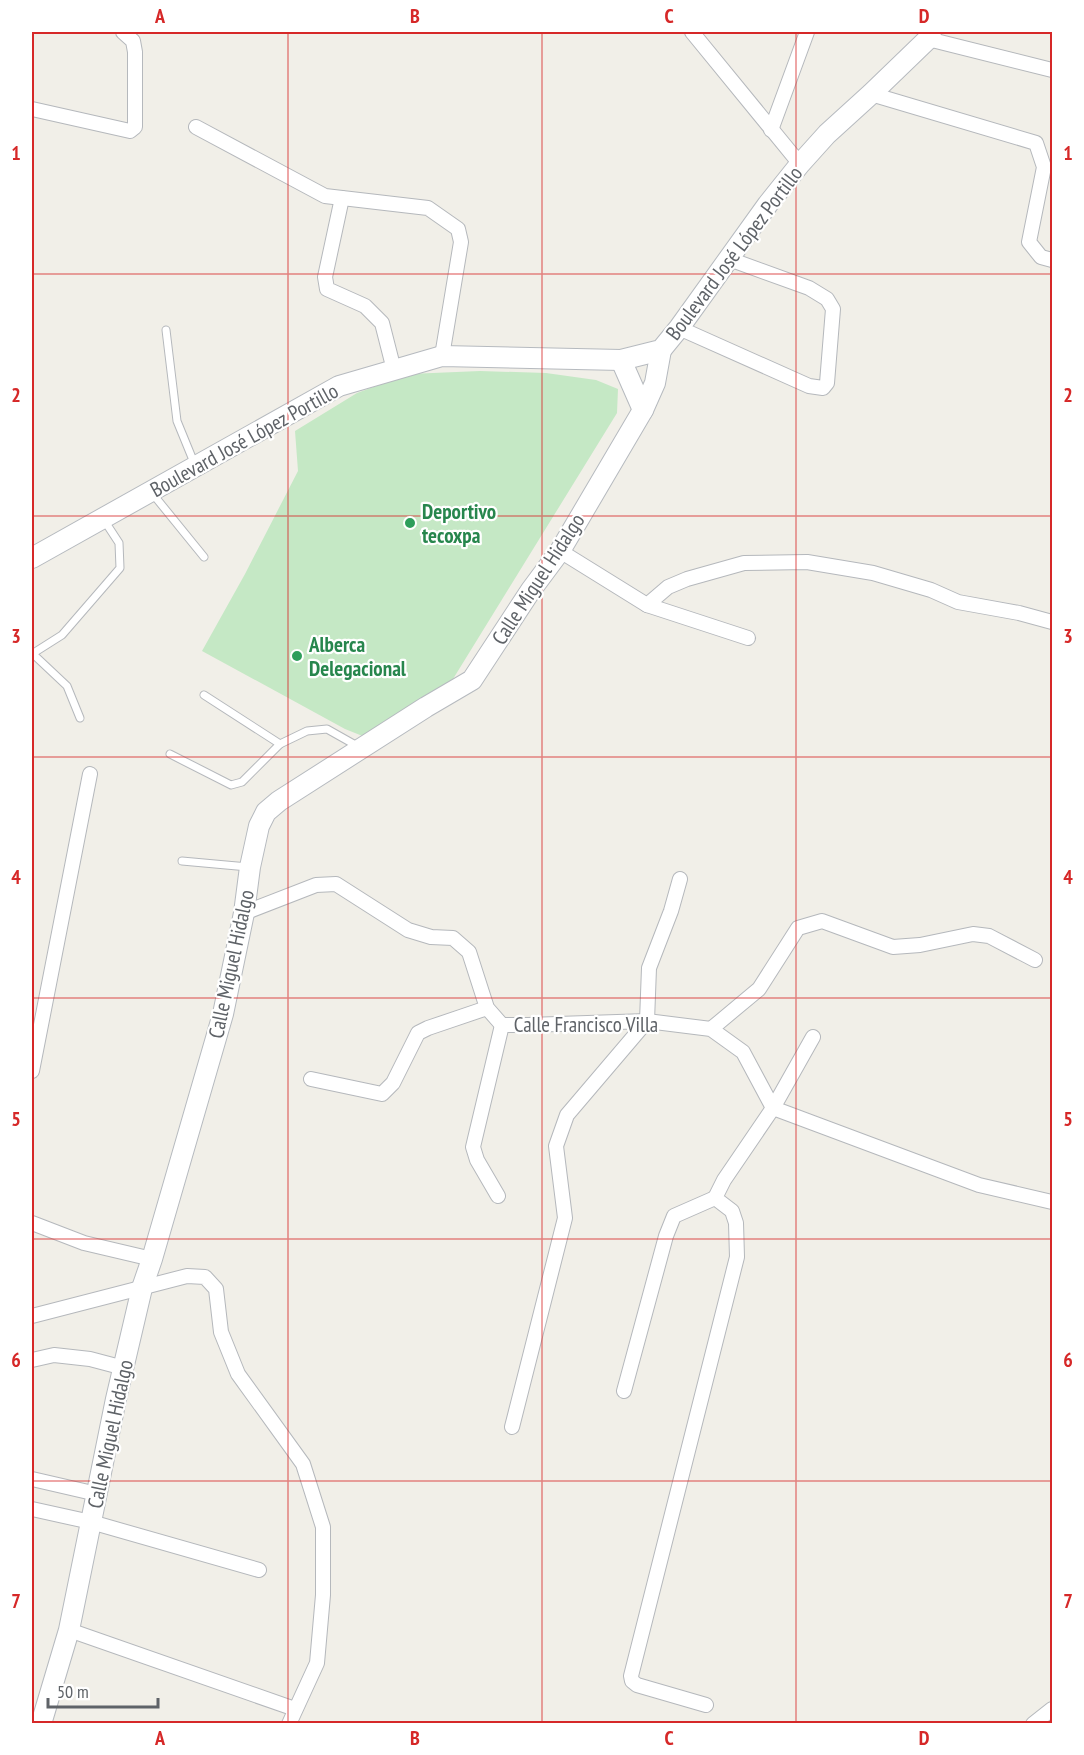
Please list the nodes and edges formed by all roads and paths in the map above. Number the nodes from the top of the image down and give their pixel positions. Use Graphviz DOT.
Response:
graph roads {
  1 [pos="123,32"];
  2 [pos="692,32"];
  3 [pos="807,32"];
  4 [pos="929,35"];
  5 [pos="1053,70"];
  6 [pos="871,94"];
  7 [pos="32,109"];
  8 [pos="196,127"];
  9 [pos="771,130"];
  10 [pos="801,164"];
  11 [pos="342,198"];
  12 [pos="729,259"];
  13 [pos="1053,260"];
  14 [pos="679,328"];
  15 [pos="166,330"];
  16 [pos="661,350"];
  17 [pos="442,356"];
  18 [pos="621,360"];
  19 [pos="394,370"];
  20 [pos="643,410"];
  21 [pos="195,466"];
  22 [pos="151,491"];
  23 [pos="103,518"];
  24 [pos="560,551"];
  25 [pos="204,557"];
  26 [pos="32,558"];
  27 [pos="646,604"];
  28 [pos="1053,622"];
  29 [pos="748,638"];
  30 [pos="32,654"];
  31 [pos="204,695"];
  32 [pos="80,718"];
  33 [pos="280,744"];
  34 [pos="363,749"];
  35 [pos="170,754"];
  36 [pos="90,774"];
  37 [pos="182,861"];
  38 [pos="250,867"];
  39 [pos="680,879"];
  40 [pos="244,913"];
  41 [pos="1035,960"];
  42 [pos="487,1008"];
  43 [pos="647,1021"];
  44 [pos="502,1025"];
  45 [pos="711,1029"];
  46 [pos="813,1037"];
  47 [pos="32,1071"];
  48 [pos="311,1078"];
  49 [pos="773,1108"];
  50 [pos="498,1196"];
  51 [pos="715,1198"];
  52 [pos="1053,1202"];
  53 [pos="32,1223"];
  54 [pos="152,1259"];
  55 [pos="142,1288"];
  56 [pos="32,1316"];
  57 [pos="32,1360"];
  58 [pos="124,1368"];
  59 [pos="624,1391"];
  60 [pos="512,1427"];
  61 [pos="32,1479"];
  62 [pos="97,1494"];
  63 [pos="32,1509"];
  64 [pos="91,1522"];
  65 [pos="259,1570"];
  66 [pos="69,1630"];
  67 [pos="706,1705"];
  68 [pos="1053,1708"];
  69 [pos="295,1709"];
  70 [pos="42,1724"];
  71 [pos="289,1724"];
  72 [pos="1033,1724"];
  1 -- 7 [label="street"];
  2 -- 9 [label="street"];
  3 -- 9 [label="street"];
  4 -- 5 [label="street"];
  4 -- 6 [label="street, Boulevard José López Portillo"];
  6 -- 10 [label="street, Boulevard José López Portillo"];
  6 -- 13 [label="street"];
  8 -- 11 [label="street"];
  9 -- 10 [label="street"];
  10 -- 12 [label="street, Boulevard José López Portillo"];
  11 -- 17 [label="street"];
  11 -- 19 [label="street"];
  12 -- 14 [label="street, Boulevard José López Portillo"];
  12 -- 14 [label="street"];
  14 -- 16 [label="street, Boulevard José López Portillo"];
  15 -- 21 [label="lane"];
  16 -- 18 [label="street, Boulevard José López Portillo"];
  16 -- 20 [label="street, Calle Miguel Hidalgo"];
  17 -- 18 [label="street, Boulevard José López Portillo"];
  17 -- 19 [label="street, Boulevard José López Portillo"];
  18 -- 20 [label="street"];
  19 -- 21 [label="street, Boulevard José López Portillo"];
  20 -- 24 [label="street, Calle Miguel Hidalgo"];
  21 -- 22 [label="street, Boulevard José López Portillo"];
  22 -- 23 [label="street, Boulevard José López Portillo"];
  22 -- 25 [label="lane"];
  23 -- 26 [label="street, Boulevard José López Portillo"];
  23 -- 30 [label="lane"];
  24 -- 27 [label="street"];
  24 -- 34 [label="street, Calle Miguel Hidalgo"];
  27 -- 28 [label="street"];
  27 -- 29 [label="street"];
  30 -- 32 [label="lane"];
  31 -- 33 [label="lane"];
  33 -- 34 [label="lane"];
  33 -- 35 [label="lane"];
  34 -- 38 [label="street, Calle Miguel Hidalgo"];
  36 -- 47 [label="street"];
  37 -- 38 [label="lane"];
  38 -- 40 [label="street, Calle Miguel Hidalgo"];
  39 -- 43 [label="street"];
  40 -- 42 [label="street, Calle Francisco Villa"];
  40 -- 54 [label="street, Calle Miguel Hidalgo"];
  41 -- 45 [label="street"];
  42 -- 44 [label="street, Calle Francisco Villa"];
  42 -- 48 [label="street"];
  43 -- 44 [label="street, Calle Francisco Villa"];
  43 -- 45 [label="street, Calle Francisco Villa"];
  43 -- 60 [label="street"];
  44 -- 50 [label="street"];
  45 -- 49 [label="street, Calle Francisco Villa"];
  46 -- 49 [label="street"];
  49 -- 51 [label="street"];
  49 -- 52 [label="street"];
  51 -- 59 [label="street"];
  51 -- 67 [label="street"];
  53 -- 54 [label="street"];
  54 -- 55 [label="street, Calle Miguel Hidalgo"];
  55 -- 56 [label="street"];
  55 -- 58 [label="street, Calle Miguel Hidalgo"];
  55 -- 69 [label="street"];
  57 -- 58 [label="street"];
  58 -- 62 [label="street, Calle Miguel Hidalgo"];
  61 -- 62 [label="street"];
  62 -- 64 [label="street, Calle Miguel Hidalgo"];
  63 -- 64 [label="street"];
  64 -- 65 [label="street"];
  64 -- 66 [label="street, Calle Miguel Hidalgo"];
  66 -- 69 [label="street"];
  66 -- 70 [label="street, Calle Miguel Hidalgo"];
  68 -- 72 [label="street"];
  69 -- 71 [label="street"];
}
